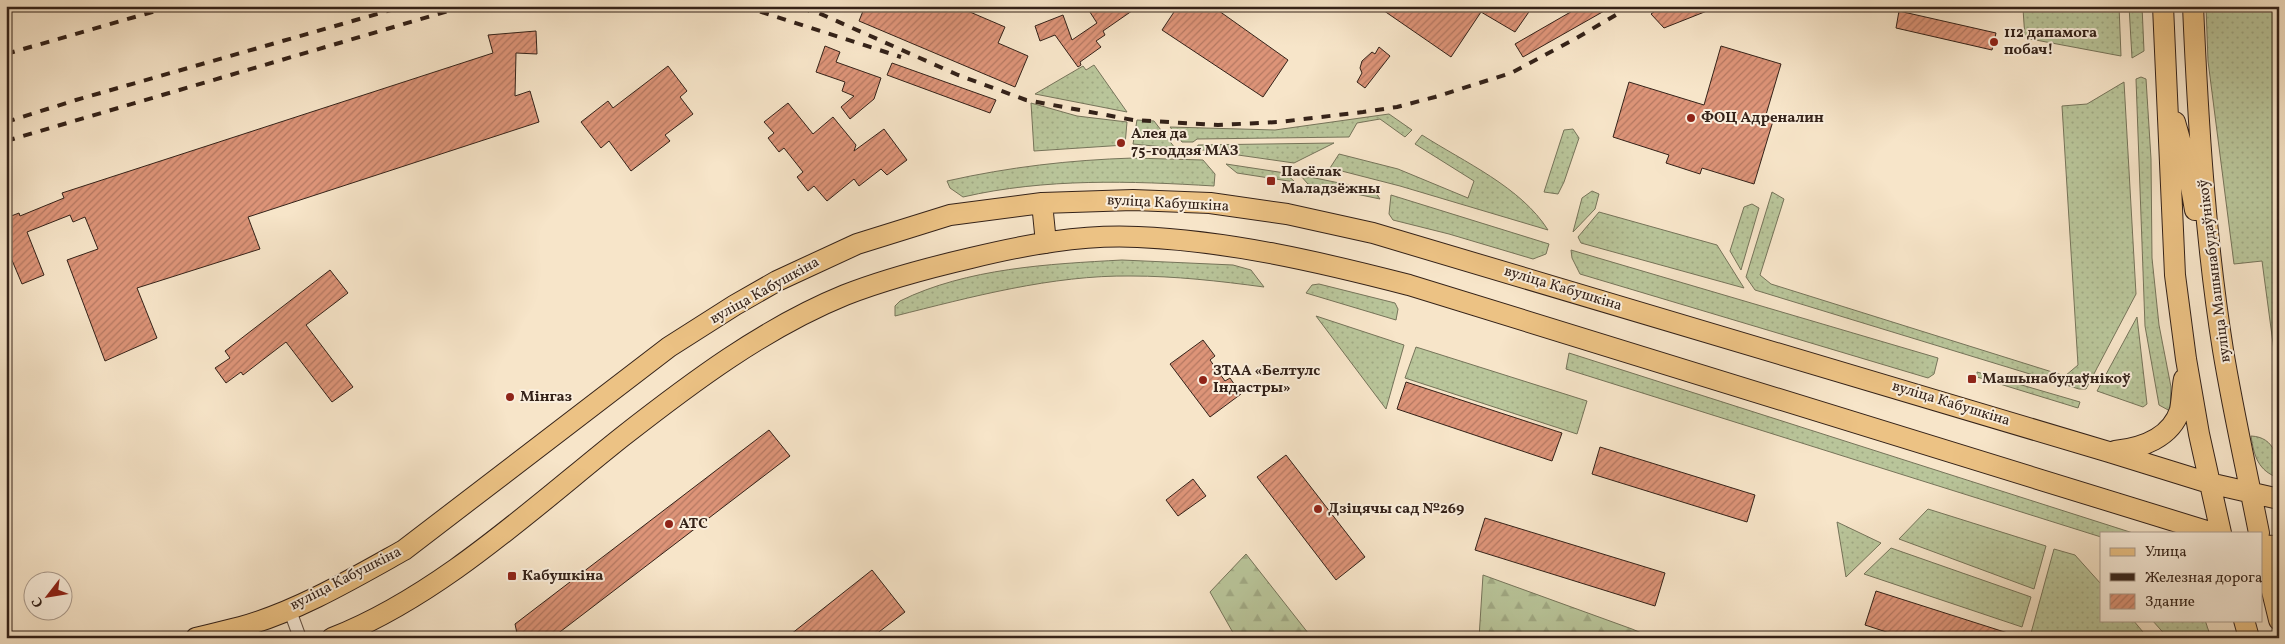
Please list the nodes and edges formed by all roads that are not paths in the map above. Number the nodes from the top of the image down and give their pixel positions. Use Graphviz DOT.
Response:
graph roads {
  1 [pos="2163,6"];
  2 [pos="2193,6"];
  3 [pos="2167,104"];
  4 [pos="1042,203"];
  5 [pos="2206,213"];
  6 [pos="1046,243"];
  7 [pos="2186,359"];
  8 [pos="2109,452"];
  9 [pos="2209,483"];
  10 [pos="2251,492"];
  11 [pos="2279,499"];
  12 [pos="2210,532"];
  13 [pos="2221,532"];
  14 [pos="2259,532"];
  15 [pos="2262,545"];
  16 [pos="2279,547"];
  17 [pos="2262,549"];
  18 [pos="289,608"];
  19 [pos="2279,620"];
  20 [pos="2245,622"];
  21 [pos="196,638"];
  22 [pos="300,638"];
  23 [pos="332,638"];
  24 [pos="2249,638"];
  1 -- 3 [label="main road"];
  2 -- 5 [label="main road, вуліца Машынабудаўнікоў"];
  3 -- 5 [label="main road"];
  3 -- 7 [label="main road"];
  4 -- 6 [label="main road"];
  4 -- 8 [label="main road, вуліца Кабушкіна"];
  4 -- 18 [label="main road, вуліца Кабушкіна"];
  5 -- 10 [label="main road, вуліца Машынабудаўнікоў"];
  6 -- 12 [label="main road"];
  6 -- 23 [label="main road"];
  7 -- 8 [label="main road"];
  7 -- 9 [label="main road"];
  8 -- 9 [label="main road, вуліца Кабушкіна"];
  9 -- 10 [label="main road, вуліца Кабушкіна"];
  9 -- 13 [label="main road"];
  10 -- 11 [label="main road, вуліца Кабушкіна"];
  10 -- 14 [label="main road, вуліца Машынабудаўнікоў"];
  15 -- 16 [label="main road"];
  17 -- 19 [label="main road"];
  18 -- 21 [label="main road, вуліца Кабушкіна"];
  18 -- 22 [label="street"];
  20 -- 24 [label="main road"];
}
